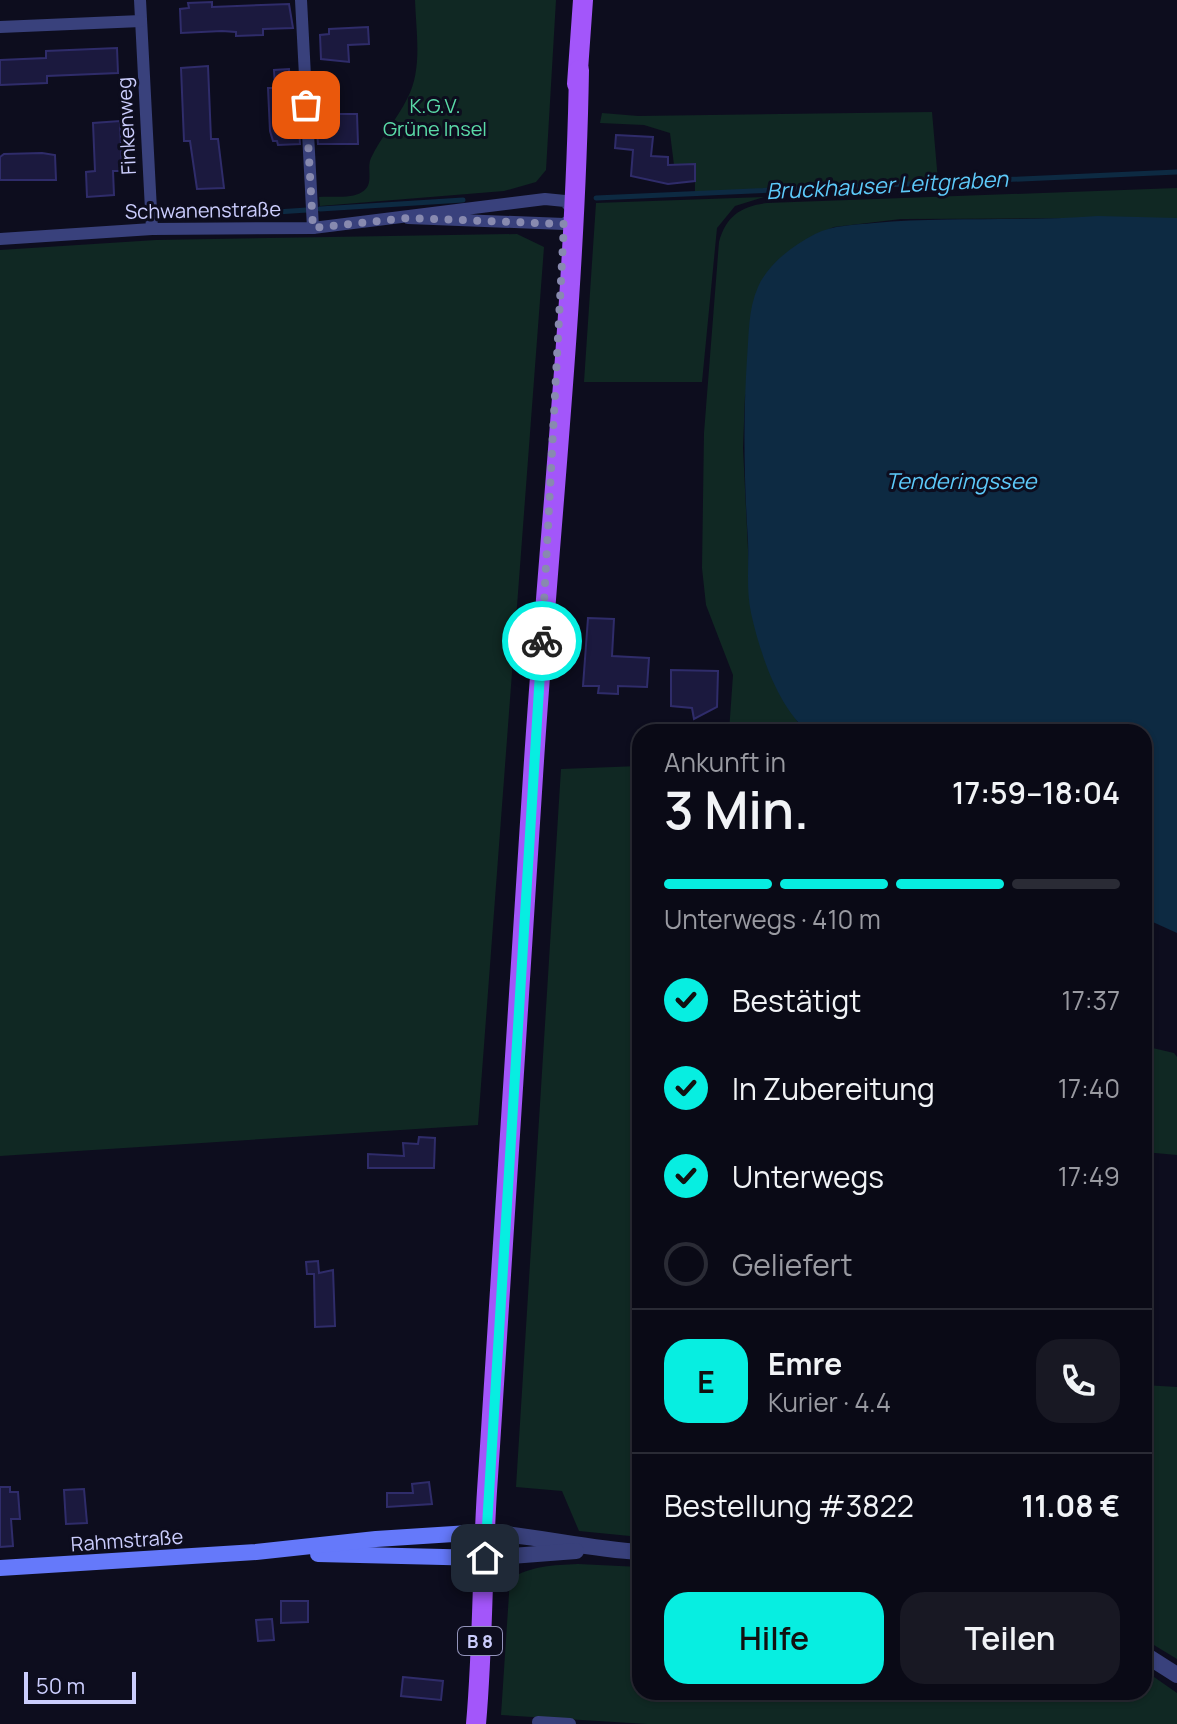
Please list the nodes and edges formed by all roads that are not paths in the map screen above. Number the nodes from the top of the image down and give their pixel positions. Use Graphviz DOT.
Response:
graph roads {
  1 [pos="140,0"];
  2 [pos="301,0"];
  3 [pos="583,0"];
  4 [pos="141,21"];
  5 [pos="0,27"];
  6 [pos="568,213"];
  7 [pos="408,218"];
  8 [pos="313,228"];
  9 [pos="152,229"];
  10 [pos="0,239"];
  11 [pos="485,1532"];
  12 [pos="590,1549"];
  13 [pos="256,1552"];
  14 [pos="632,1552"];
  15 [pos="485,1558"];
  16 [pos="0,1568"];
  17 [pos="1152,1659"];
  18 [pos="1177,1675"];
  19 [pos="538,1722"];
  20 [pos="476,1724"];
  21 [pos="570,1724"];
  1 -- 4 [label="street, Finkenweg"];
  2 -- 8 [label="street"];
  3 -- 6 [label="main road, B 8"];
  4 -- 5 [label="street"];
  4 -- 9 [label="street, Finkenweg"];
  6 -- 7 [label="street, Schwanenstraße"];
  6 -- 7 [label="street, Schwanenstraße"];
  6 -- 11 [label="main road, B 8"];
  7 -- 8 [label="street, Schwanenstraße"];
  8 -- 9 [label="street, Schwanenstraße"];
  9 -- 10 [label="street, Schwanenstraße"];
  11 -- 12 [label="street"];
  11 -- 13 [label="main road, Rahmstraße"];
  11 -- 15 [label="main road, B 8"];
  12 -- 14 [label="street"];
  12 -- 15 [label="street"];
  13 -- 15 [label="main road, Rahmstraße"];
  13 -- 16 [label="main road, Rahmstraße"];
  15 -- 20 [label="main road, B 8"];
  17 -- 18 [label="street"];
  19 -- 21 [label="street"];
}
